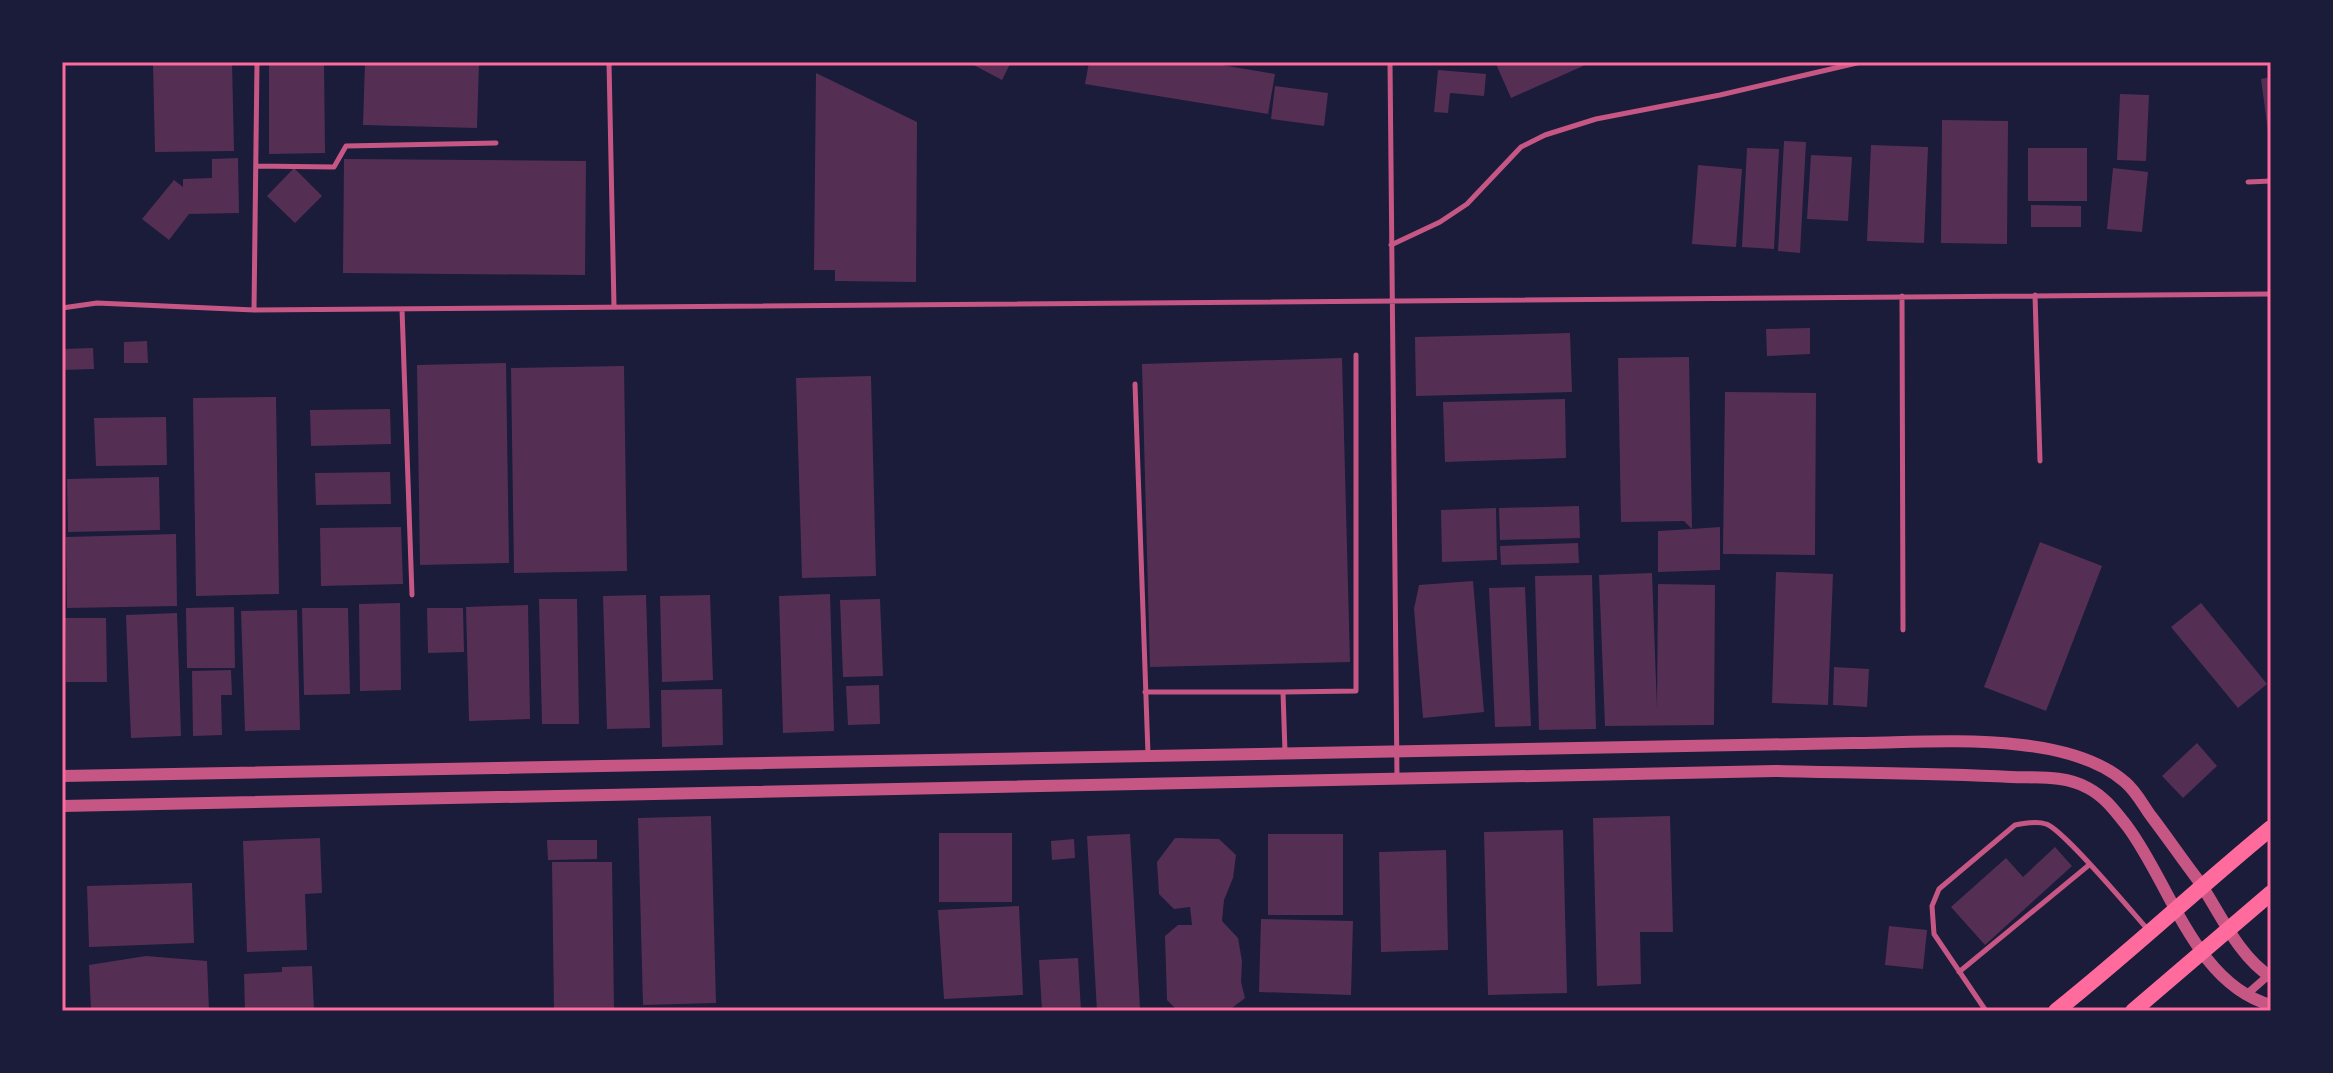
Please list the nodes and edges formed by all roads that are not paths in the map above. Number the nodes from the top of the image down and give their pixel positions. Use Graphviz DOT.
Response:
graph roads {
  1 [pos="257,62"];
  2 [pos="609,62"];
  3 [pos="1390,62"];
  4 [pos="1861,62"];
  5 [pos="496,143"];
  6 [pos="256,166"];
  7 [pos="2271,181"];
  8 [pos="2248,182"];
  9 [pos="1391,245"];
  10 [pos="2271,294"];
  11 [pos="2035,295"];
  12 [pos="1902,296"];
  13 [pos="1392,300"];
  14 [pos="614,307"];
  15 [pos="62,308"];
  16 [pos="402,309"];
  17 [pos="254,310"];
  18 [pos="1356,355"];
  19 [pos="1135,384"];
  20 [pos="2040,461"];
  21 [pos="412,595"];
  22 [pos="1903,630"];
  23 [pos="1145,692"];
  24 [pos="1283,692"];
  25 [pos="1398,751"];
  26 [pos="1285,753"];
  27 [pos="1148,755"];
  28 [pos="62,776"];
  29 [pos="1397,780"];
  30 [pos="62,806"];
  31 [pos="2271,828"];
  32 [pos="2089,865"];
  33 [pos="2201,885"];
  34 [pos="2271,893"];
  35 [pos="2177,911"];
  36 [pos="2229,928"];
  37 [pos="2151,933"];
  38 [pos="2203,954"];
  39 [pos="1959,972"];
  40 [pos="2270,975"];
  41 [pos="2246,995"];
  42 [pos="2271,1005"];
  43 [pos="1986,1011"];
  44 [pos="2056,1011"];
  45 [pos="2133,1011"];
  1 -- 6 [label="lane"];
  2 -- 14 [label="lane"];
  3 -- 9 [label="lane"];
  4 -- 9 [label="lane"];
  5 -- 6 [label="lane"];
  6 -- 17 [label="lane"];
  7 -- 8 [label="lane"];
  9 -- 13 [label="lane"];
  10 -- 11 [label="lane"];
  11 -- 12 [label="lane"];
  11 -- 20 [label="lane"];
  12 -- 13 [label="lane"];
  12 -- 22 [label="lane"];
  13 -- 14 [label="lane"];
  13 -- 25 [label="lane"];
  14 -- 16 [label="lane"];
  15 -- 17 [label="lane"];
  16 -- 17 [label="lane"];
  16 -- 21 [label="lane"];
  18 -- 24 [label="lane"];
  19 -- 23 [label="lane"];
  23 -- 24 [label="lane"];
  23 -- 27 [label="lane"];
  24 -- 26 [label="lane"];
  25 -- 26 [label="street"];
  25 -- 29 [label="lane"];
  25 -- 33 [label="street"];
  26 -- 27 [label="street"];
  27 -- 28 [label="street"];
  29 -- 30 [label="street"];
  29 -- 35 [label="street"];
  31 -- 33 [label="main road"];
  32 -- 37 [label="lane"];
  32 -- 39 [label="lane"];
  32 -- 39 [label="lane"];
  33 -- 35 [label="main road"];
  33 -- 36 [label="street"];
  34 -- 36 [label="main road"];
  35 -- 37 [label="main road"];
  35 -- 38 [label="street"];
  36 -- 38 [label="main road"];
  36 -- 40 [label="street"];
  37 -- 44 [label="main road"];
  38 -- 41 [label="street"];
  38 -- 45 [label="main road"];
  39 -- 43 [label="lane"];
  40 -- 41 [label="street"];
  41 -- 42 [label="street"];
}
